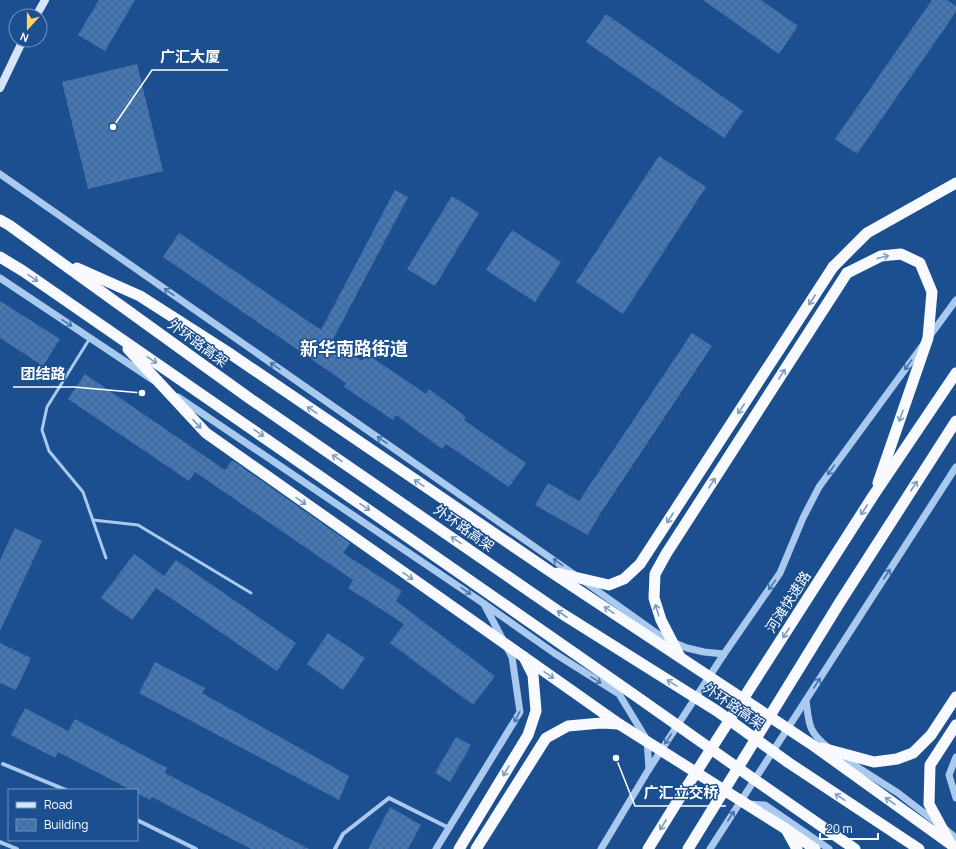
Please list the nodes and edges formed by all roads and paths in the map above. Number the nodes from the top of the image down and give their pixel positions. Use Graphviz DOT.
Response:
graph roads {
  1 [pos="19,48"];
  2 [pos="0,88"];
  3 [pos="0,174"];
  4 [pos="956,183"];
  5 [pos="0,220"];
  6 [pos="0,257"];
  7 [pos="55,259"];
  8 [pos="0,278"];
  9 [pos="956,300"];
  10 [pos="114,334"];
  11 [pos="90,338"];
  12 [pos="928,338"];
  13 [pos="956,373"];
  14 [pos="956,421"];
  15 [pos="956,467"];
  16 [pos="873,496"];
  17 [pos="93,520"];
  18 [pos="106,558"];
  19 [pos="551,572"];
  20 [pos="251,592"];
  21 [pos="483,602"];
  22 [pos="724,654"];
  23 [pos="524,657"];
  24 [pos="680,658"];
  25 [pos="956,697"];
  26 [pos="806,700"];
  27 [pos="619,724"];
  28 [pos="956,725"];
  29 [pos="814,746"];
  30 [pos="956,757"];
  31 [pos="3,764"];
  32 [pos="649,769"];
  33 [pos="64,789"];
  34 [pos="956,798"];
  35 [pos="740,803"];
  36 [pos="138,820"];
  37 [pos="449,828"];
  38 [pos="786,829"];
  39 [pos="0,842"];
  40 [pos="954,843"];
  41 [pos="17,849"];
  42 [pos="196,849"];
  43 [pos="335,849"];
  44 [pos="436,849"];
  45 [pos="459,849"];
  46 [pos="476,849"];
  47 [pos="601,849"];
  48 [pos="648,849"];
  49 [pos="688,849"];
  50 [pos="710,849"];
  51 [pos="797,849"];
  52 [pos="815,849"];
  53 [pos="829,849"];
  54 [pos="855,849"];
  55 [pos="919,849"];
  1 -- 2 [label="main road"];
  22 -- 3 [label="street, one-way"];
  4 -- 19 [label="highway, one-way, bridge"];
  5 -- 7 [label="highway, 外环路高架, bridge"];
  6 -- 10 [label="highway, one-way, bridge"];
  19 -- 7 [label="highway, one-way, bridge"];
  55 -- 7 [label="highway, 外环路高架, one-way, bridge"];
  8 -- 11 [label="street, one-way"];
  9 -- 12 [label="street"];
  10 -- 23 [label="highway, one-way, bridge"];
  10 -- 54 [label="highway, one-way, bridge"];
  11 -- 17 [label="lane"];
  11 -- 21 [label="street, one-way"];
  12 -- 16 [label="highway, one-way"];
  12 -- 22 [label="street, one-way"];
  24 -- 12 [label="highway, one-way, bridge"];
  13 -- 16 [label="highway, 河滩快速路"];
  49 -- 14 [label="highway, one-way"];
  26 -- 15 [label="street, one-way"];
  16 -- 48 [label="highway, 河滩快速路, one-way"];
  17 -- 18 [label="lane"];
  17 -- 20 [label="lane"];
  24 -- 19 [label="highway, one-way, bridge"];
  21 -- 32 [label="street, one-way"];
  21 -- 37 [label="street, one-way"];
  22 -- 32 [label="street, one-way"];
  23 -- 27 [label="highway, one-way, bridge"];
  23 -- 45 [label="highway, one-way"];
  24 -- 29 [label="highway, bridge"];
  25 -- 29 [label="highway, bridge"];
  26 -- 35 [label="street"];
  26 -- 40 [label="street"];
  27 -- 38 [label="highway, bridge"];
  27 -- 46 [label="highway"];
  28 -- 40 [label="highway, bridge"];
  40 -- 29 [label="highway, one-way, bridge"];
  30 -- 34 [label="street"];
  31 -- 33 [label="street"];
  32 -- 47 [label="street"];
  50 -- 35 [label="street, one-way"];
  35 -- 53 [label="street"];
  36 -- 42 [label="street"];
  37 -- 43 [label="street"];
  37 -- 44 [label="street"];
  38 -- 51 [label="highway"];
  38 -- 52 [label="highway, bridge"];
  39 -- 41 [label="street"];
}
